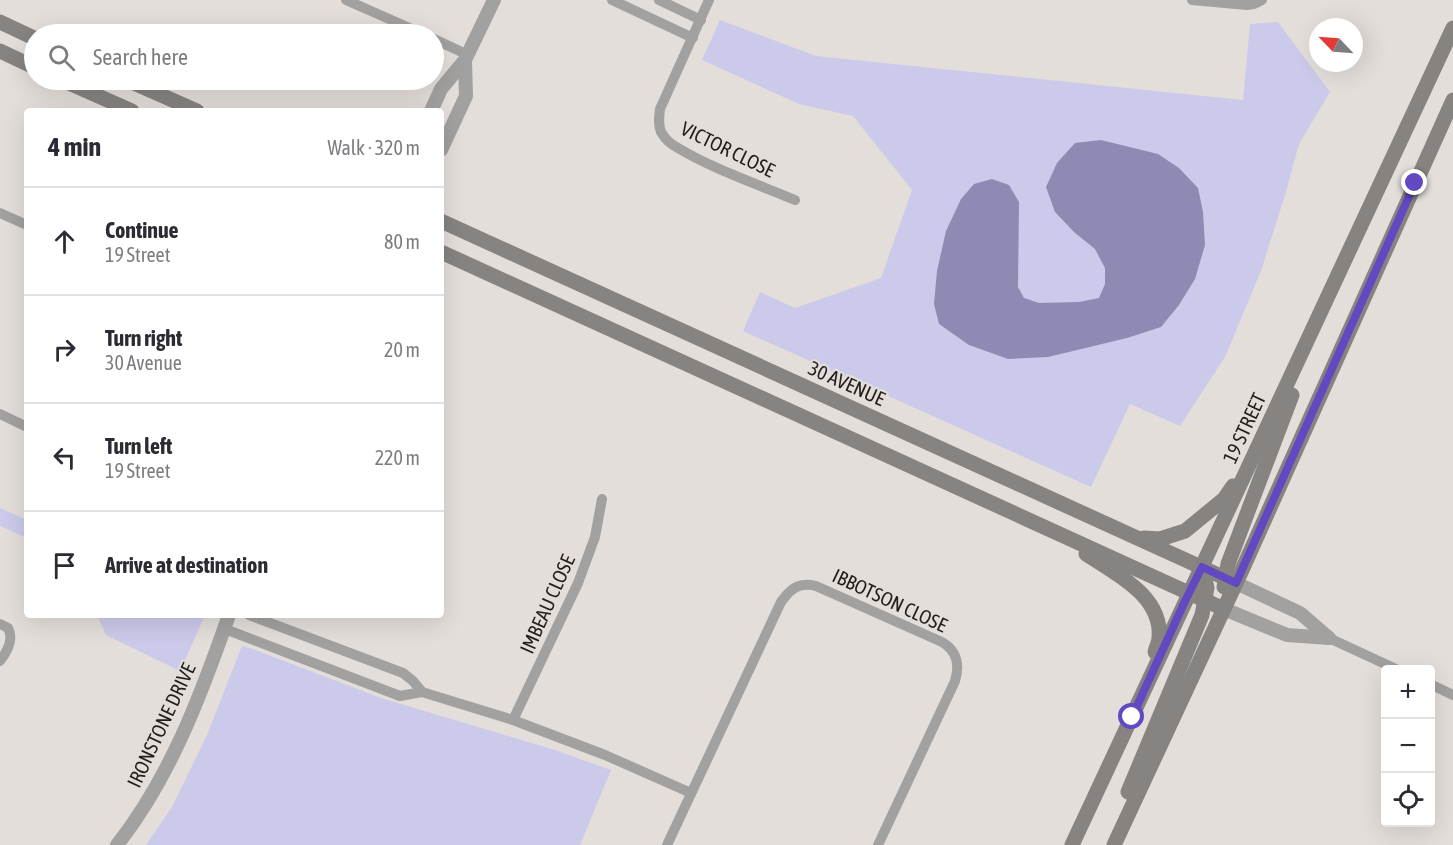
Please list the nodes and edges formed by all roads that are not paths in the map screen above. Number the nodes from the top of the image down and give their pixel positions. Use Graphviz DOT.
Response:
graph roads {
  1 [pos="346,0"];
  2 [pos="494,0"];
  3 [pos="612,0"];
  4 [pos="658,0"];
  5 [pos="709,0"];
  6 [pos="1192,0"];
  7 [pos="1262,0"];
  8 [pos="701,20"];
  9 [pos="0,22"];
  10 [pos="400,24"];
  11 [pos="1453,28"];
  12 [pos="24,33"];
  13 [pos="693,38"];
  14 [pos="444,44"];
  15 [pos="0,51"];
  16 [pos="467,57"];
  17 [pos="24,62"];
  18 [pos="444,85"];
  19 [pos="85,90"];
  20 [pos="150,90"];
  21 [pos="440,90"];
  22 [pos="1453,100"];
  23 [pos="125,108"];
  24 [pos="190,108"];
  25 [pos="432,108"];
  26 [pos="444,144"];
  27 [pos="795,200"];
  28 [pos="0,213"];
  29 [pos="444,223"];
  30 [pos="24,224"];
  31 [pos="444,253"];
  32 [pos="1333,286"];
  33 [pos="0,414"];
  34 [pos="24,426"];
  35 [pos="1249,465"];
  36 [pos="602,499"];
  37 [pos="1047,528"];
  38 [pos="1138,538"];
  39 [pos="1202,567"];
  40 [pos="1231,580"];
  41 [pos="1189,592"];
  42 [pos="1204,600"];
  43 [pos="1224,609"];
  44 [pos="229,618"];
  45 [pos="257,618"];
  46 [pos="0,624"];
  47 [pos="225,629"];
  48 [pos="1329,638"];
  49 [pos="0,661"];
  50 [pos="1389,665"];
  51 [pos="1435,686"];
  52 [pos="422,692"];
  53 [pos="1453,695"];
  54 [pos="1132,717"];
  55 [pos="513,720"];
  56 [pos="691,793"];
  57 [pos="117,845"];
  58 [pos="667,845"];
  59 [pos="878,845"];
  60 [pos="1072,845"];
  61 [pos="1106,845"];
  62 [pos="1114,845"];
  1 -- 10 [label="street"];
  2 -- 16 [label="street"];
  3 -- 13 [label="street"];
  4 -- 8 [label="street"];
  5 -- 8 [label="street, VICTOR CLOSE"];
  6 -- 7 [label="street"];
  8 -- 13 [label="street, VICTOR CLOSE"];
  9 -- 12 [label="main road"];
  11 -- 32 [label="main road, 19 STREET"];
  13 -- 27 [label="street, VICTOR CLOSE"];
  14 -- 16 [label="street"];
  15 -- 17 [label="main road"];
  16 -- 18 [label="street"];
  16 -- 26 [label="street"];
  19 -- 23 [label="main road"];
  20 -- 24 [label="main road"];
  21 -- 25 [label="street"];
  22 -- 40 [label="main road"];
  28 -- 30 [label="street"];
  29 -- 38 [label="main road, 30 AVENUE"];
  31 -- 37 [label="main road"];
  32 -- 35 [label="main road, 19 STREET"];
  32 -- 40 [label="main road"];
  33 -- 34 [label="street"];
  35 -- 38 [label="main road"];
  35 -- 39 [label="main road, 19 STREET"];
  36 -- 55 [label="street, IMBEAU CLOSE"];
  37 -- 41 [label="main road"];
  37 -- 54 [label="main road"];
  38 -- 39 [label="main road, 30 AVENUE"];
  39 -- 40 [label="main road, 30 AVENUE"];
  39 -- 41 [label="main road, 19 STREET"];
  39 -- 42 [label="main road"];
  40 -- 43 [label="main road"];
  40 -- 48 [label="street"];
  41 -- 42 [label="main road"];
  41 -- 54 [label="main road, 19 STREET"];
  42 -- 43 [label="main road"];
  42 -- 61 [label="main road"];
  43 -- 48 [label="street"];
  43 -- 62 [label="main road"];
  44 -- 47 [label="street, IRONSTONE DRIVE"];
  45 -- 52 [label="street"];
  46 -- 49 [label="street"];
  47 -- 52 [label="street"];
  47 -- 57 [label="street, IRONSTONE DRIVE"];
  48 -- 50 [label="street"];
  51 -- 53 [label="street"];
  52 -- 55 [label="street"];
  54 -- 60 [label="main road, 19 STREET"];
  55 -- 56 [label="street"];
  56 -- 58 [label="street, IBBOTSON CLOSE"];
  56 -- 59 [label="street, IBBOTSON CLOSE"];
}
